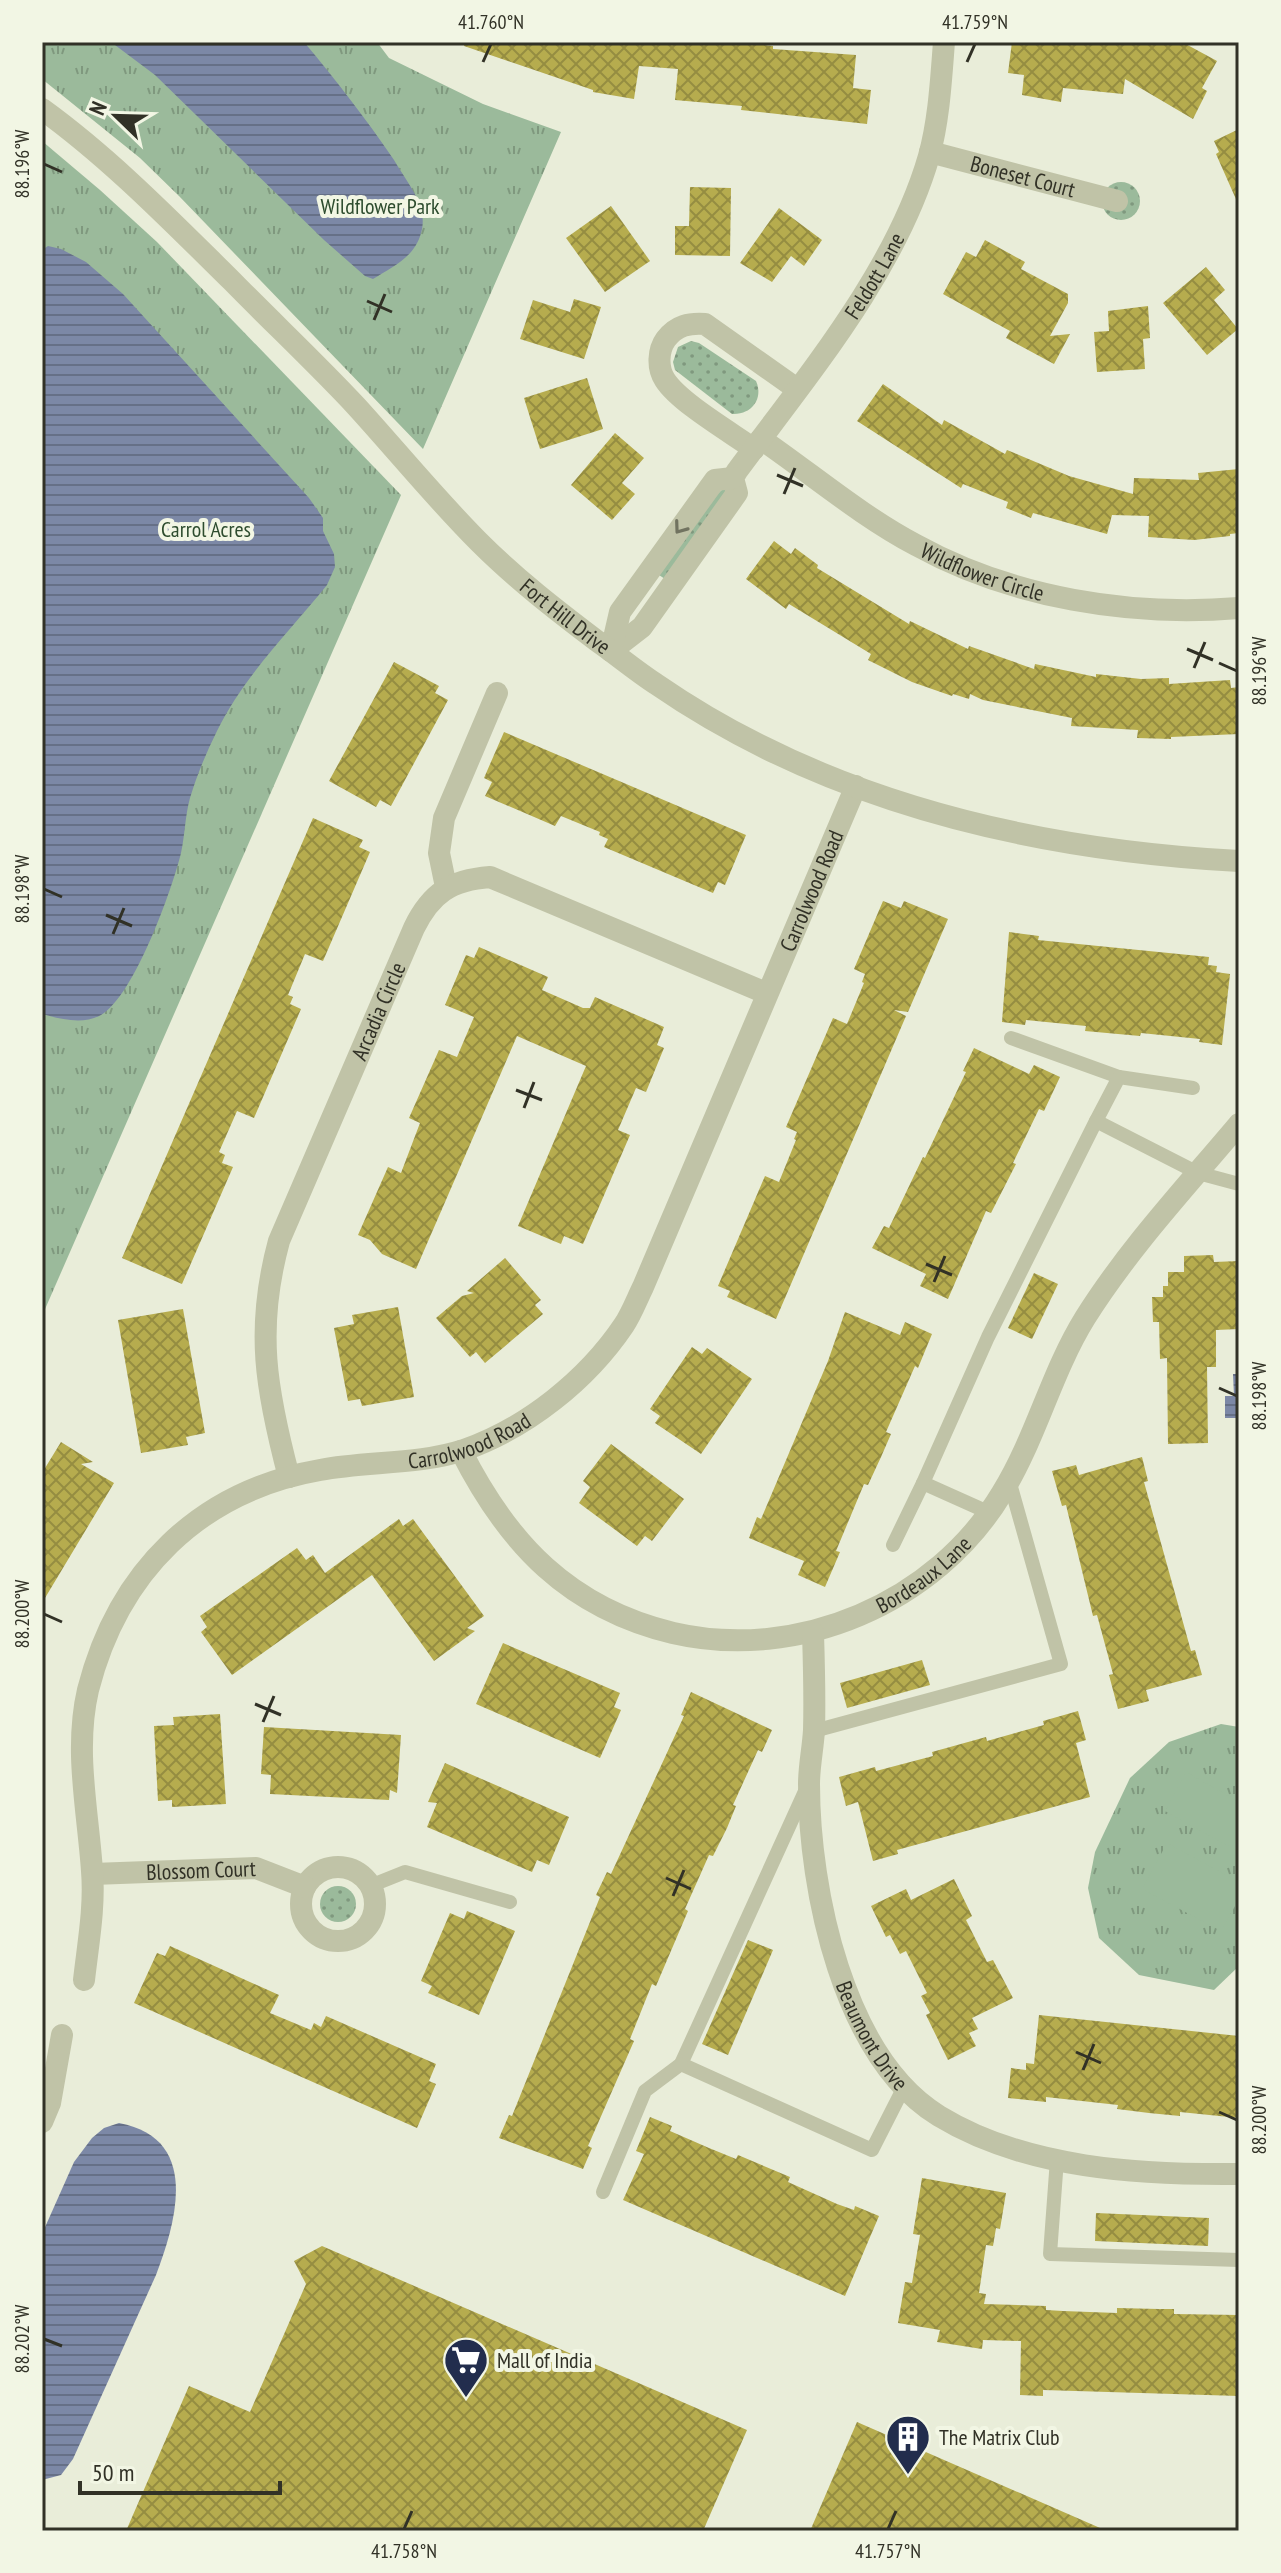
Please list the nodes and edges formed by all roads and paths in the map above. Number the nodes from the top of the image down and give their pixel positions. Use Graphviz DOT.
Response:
graph roads {
  1 [pos="944,42"];
  2 [pos="42,109"];
  3 [pos="930,152"];
  4 [pos="1117,201"];
  5 [pos="797,389"];
  6 [pos="757,444"];
  7 [pos="1239,608"];
  8 [pos="611,651"];
  9 [pos="497,693"];
  10 [pos="856,786"];
  11 [pos="1239,861"];
  12 [pos="446,887"];
  13 [pos="766,993"];
  14 [pos="1011,1038"];
  15 [pos="1119,1077"];
  16 [pos="1193,1088"];
  17 [pos="1096,1121"];
  18 [pos="1239,1124"];
  19 [pos="1198,1173"];
  20 [pos="1239,1184"];
  21 [pos="461,1451"];
  22 [pos="289,1477"];
  23 [pos="1009,1480"];
  24 [pos="923,1483"];
  25 [pos="990,1513"];
  26 [pos="893,1545"];
  27 [pos="813,1633"];
  28 [pos="814,1731"];
  29 [pos="809,1783"];
  30 [pos="93,1874"];
  31 [pos="370,1886"];
  32 [pos="305,1887"];
  33 [pos="510,1902"];
  34 [pos="84,1980"];
  35 [pos="42,2060"];
  36 [pos="681,2064"];
  37 [pos="904,2087"];
  38 [pos="42,2122"];
  39 [pos="1057,2159"];
  40 [pos="1239,2174"];
  41 [pos="603,2192"];
  42 [pos="1239,2260"];
  1 -- 3 [label="street, Feldott Lane"];
  2 -- 8 [label="street, Fort Hill Drive"];
  3 -- 4 [label="street, Boneset Court"];
  3 -- 5 [label="street, Feldott Lane"];
  5 -- 6 [label="street, Feldott Lane"];
  5 -- 6 [label="street, Wildflower Circle"];
  6 -- 7 [label="street, Wildflower Circle"];
  6 -- 8 [label="street, Feldott Lane"];
  8 -- 10 [label="street, Fort Hill Drive"];
  9 -- 12 [label="street"];
  10 -- 11 [label="street, Fort Hill Drive"];
  10 -- 13 [label="street, Carrolwood Road"];
  12 -- 13 [label="street"];
  12 -- 22 [label="street, Arcadia Circle"];
  13 -- 21 [label="street, Carrolwood Road"];
  14 -- 15 [label="lane"];
  15 -- 16 [label="lane"];
  15 -- 17 [label="lane"];
  17 -- 19 [label="lane"];
  17 -- 24 [label="lane"];
  18 -- 19 [label="street, Bordeaux Lane"];
  19 -- 20 [label="lane"];
  19 -- 23 [label="street, Bordeaux Lane"];
  21 -- 22 [label="street, Carrolwood Road"];
  21 -- 27 [label="street, Bordeaux Lane"];
  22 -- 30 [label="street, Carrolwood Road"];
  23 -- 25 [label="street, Bordeaux Lane"];
  23 -- 28 [label="lane"];
  24 -- 25 [label="lane"];
  24 -- 26 [label="lane"];
  25 -- 27 [label="street, Bordeaux Lane"];
  27 -- 28 [label="street, Beaumont Drive"];
  28 -- 29 [label="street, Beaumont Drive"];
  29 -- 36 [label="lane"];
  29 -- 37 [label="street, Beaumont Drive"];
  30 -- 32 [label="street, Blossom Court"];
  30 -- 34 [label="street, Carrolwood Road"];
  31 -- 32 [label="street"];
  31 -- 32 [label="street"];
  31 -- 33 [label="lane"];
  35 -- 38 [label="street"];
  36 -- 37 [label="lane"];
  36 -- 41 [label="lane"];
  37 -- 39 [label="street, Beaumont Drive"];
  39 -- 40 [label="street, Beaumont Drive"];
  39 -- 42 [label="lane"];
}
